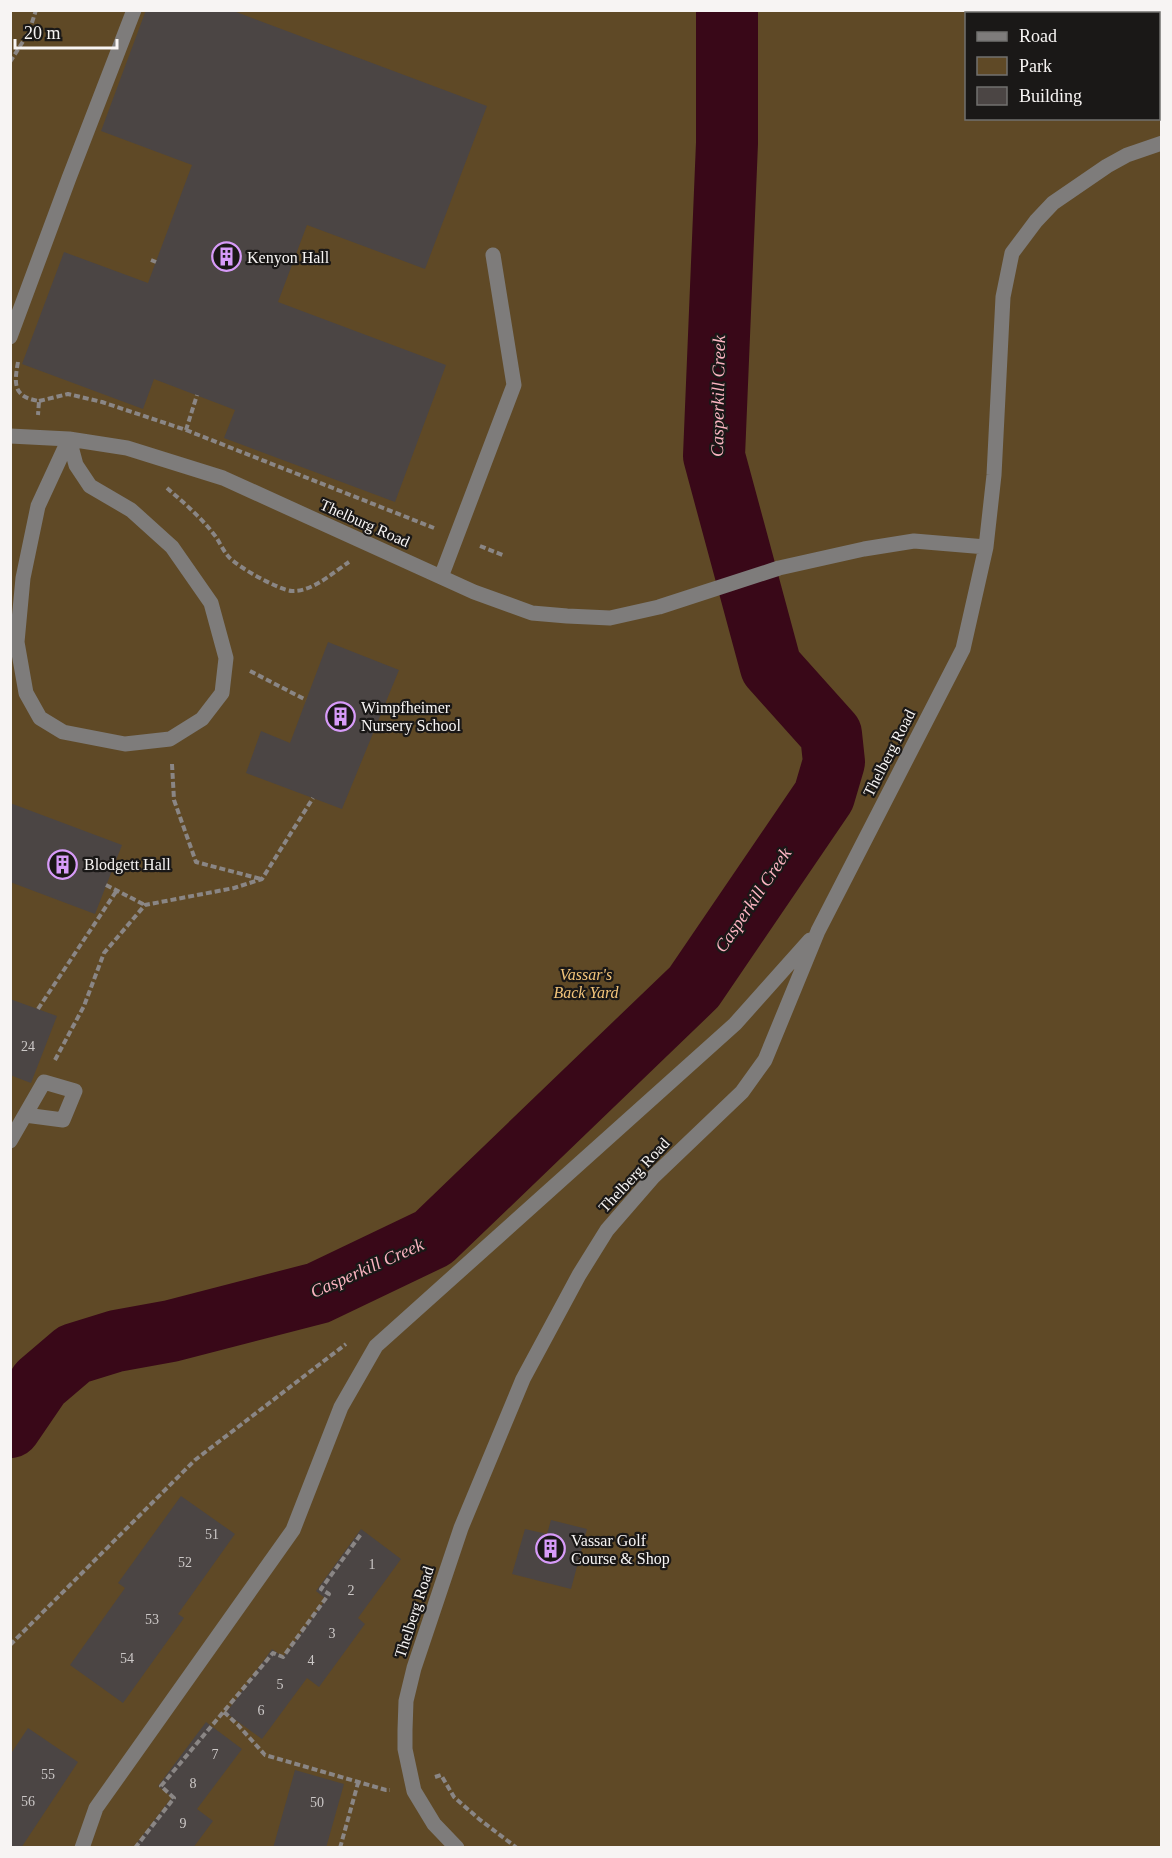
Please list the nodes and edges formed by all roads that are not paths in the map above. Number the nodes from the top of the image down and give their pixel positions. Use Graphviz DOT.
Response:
graph roads {
  1 [pos="134,10"];
  2 [pos="1161,142"];
  3 [pos="493,255"];
  4 [pos="10,337"];
  5 [pos="10,436"];
  6 [pos="69,439"];
  7 [pos="986,547"];
  8 [pos="441,577"];
  9 [pos="818,931"];
  10 [pos="25,1116"];
  11 [pos="10,1141"];
  12 [pos="82,1848"];
  13 [pos="457,1848"];
  1 -- 4 [label="lane"];
  2 -- 7 [label="lane, Thelberg Road"];
  3 -- 8 [label="lane"];
  5 -- 6 [label="lane, Thelburg Road"];
  6 -- 6 [label="lane"];
  6 -- 8 [label="lane, Thelburg Road"];
  7 -- 8 [label="lane, Thelburg Road"];
  7 -- 9 [label="lane, Thelberg Road"];
  9 -- 12 [label="lane"];
  9 -- 13 [label="lane, Thelberg Road"];
  10 -- 10 [label="lane"];
  10 -- 11 [label="lane"];
}
